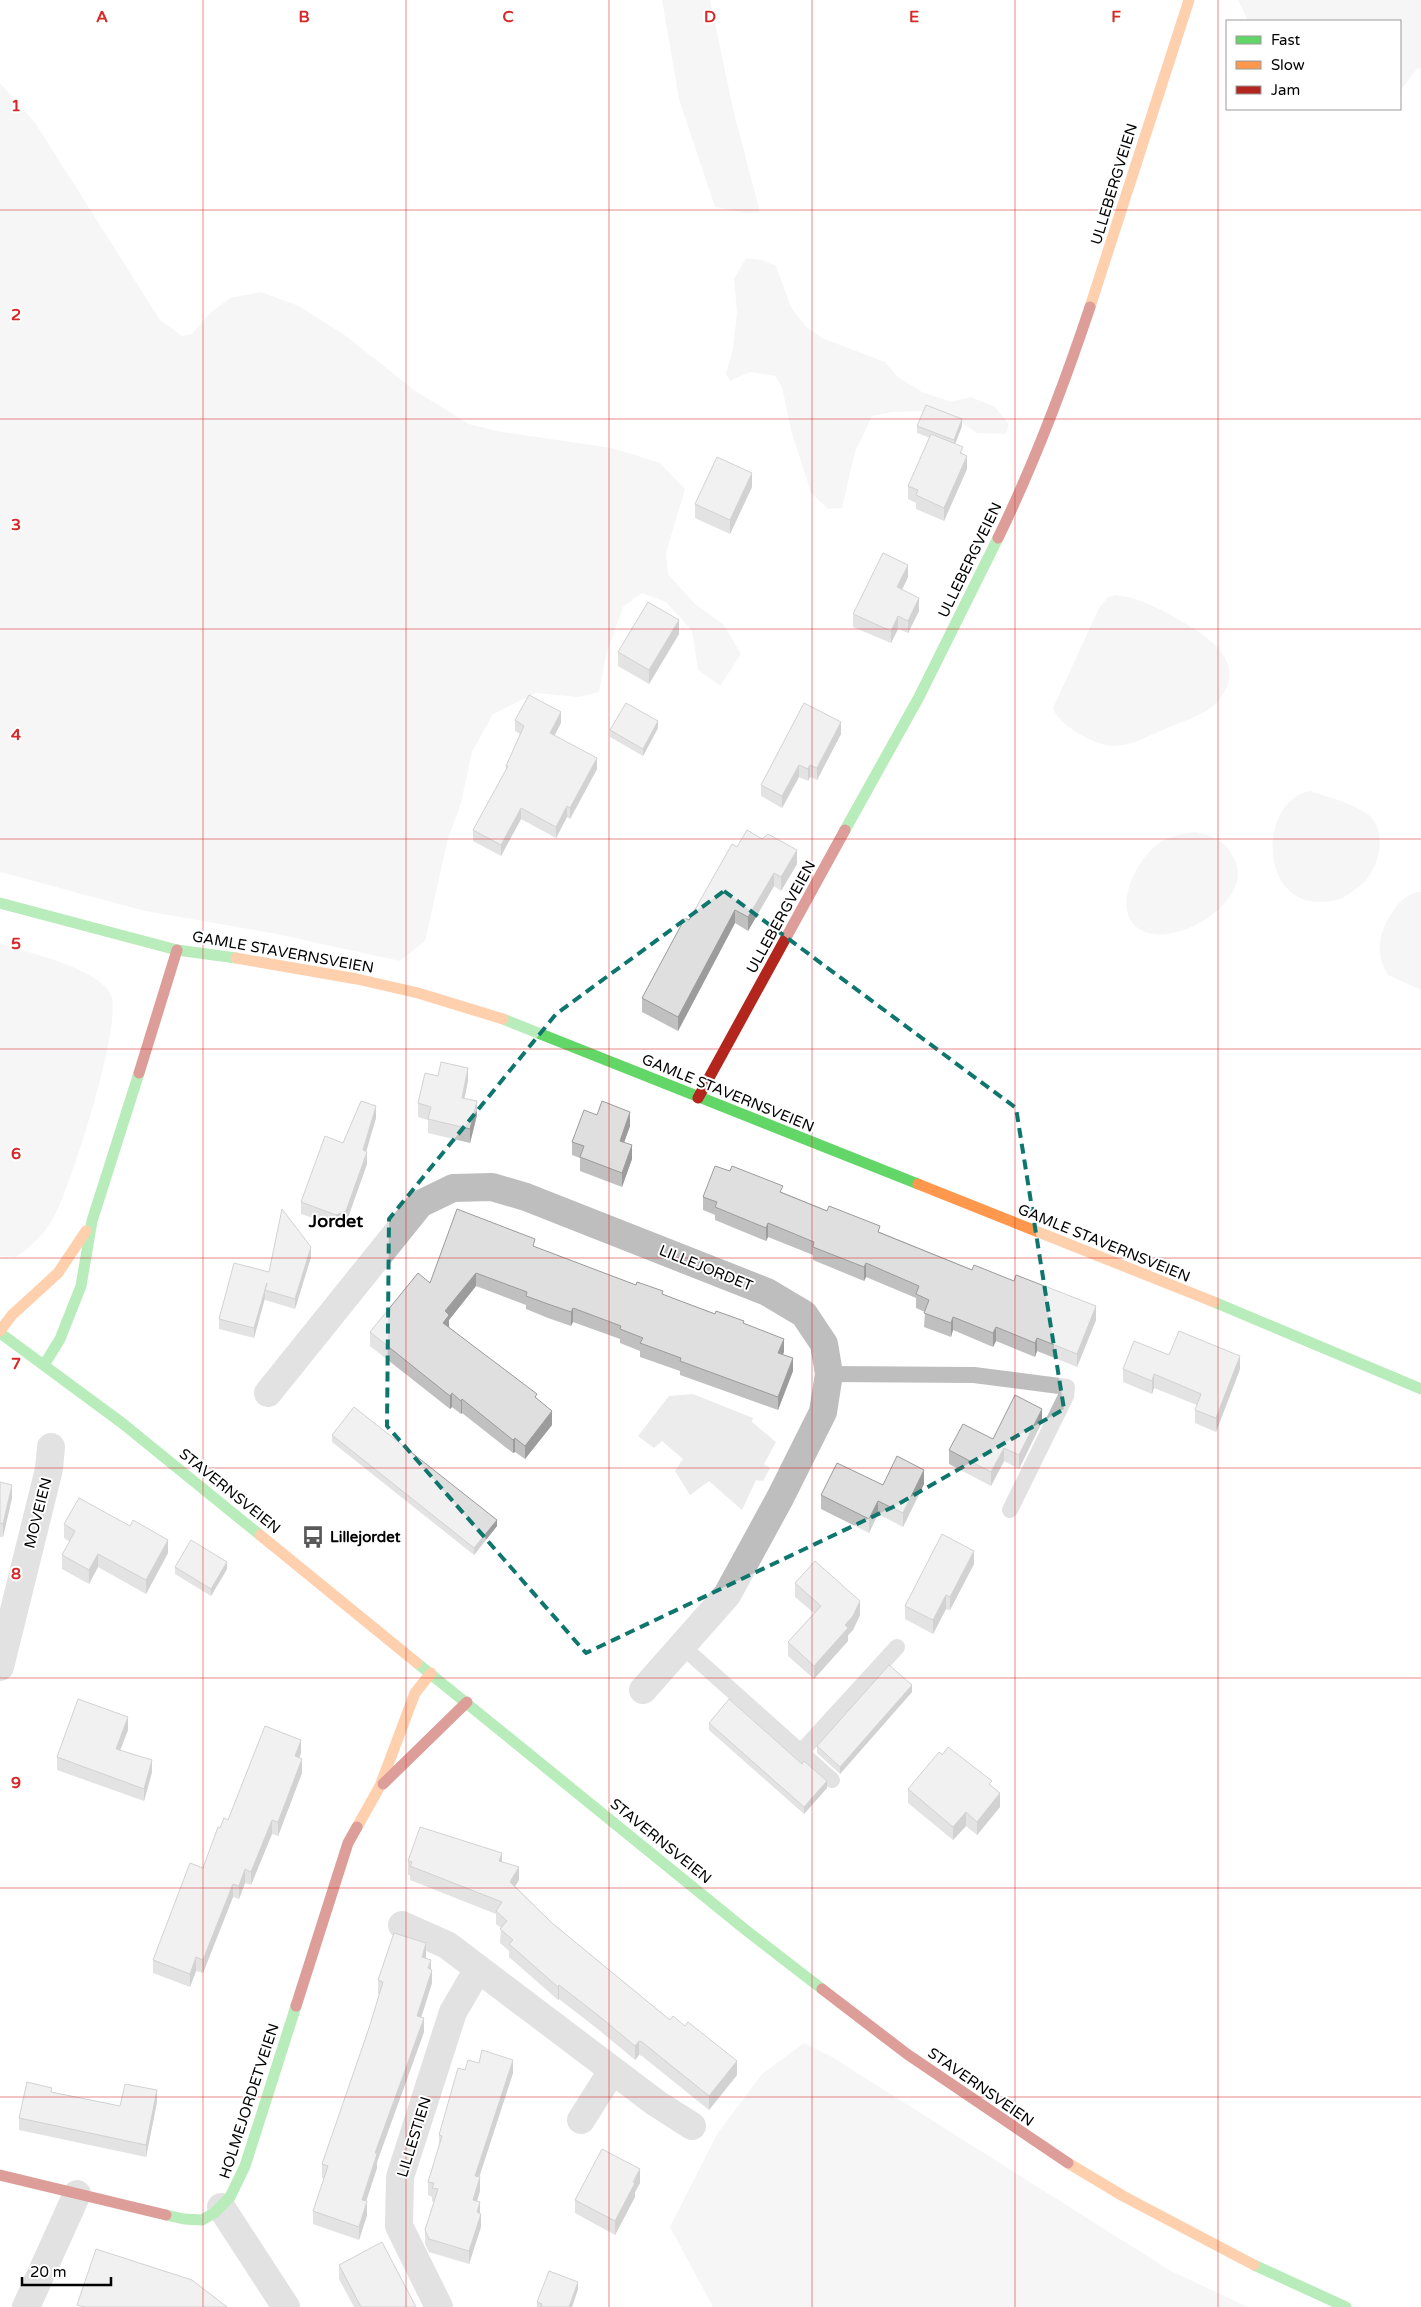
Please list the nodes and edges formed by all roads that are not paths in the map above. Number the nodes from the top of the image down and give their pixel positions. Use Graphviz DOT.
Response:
graph roads {
  1 [pos="1189,0"];
  2 [pos="0,903"];
  3 [pos="177,950"];
  4 [pos="698,1098"];
  5 [pos="92,1221"];
  6 [pos="0,1332"];
  7 [pos="44,1365"];
  8 [pos="829,1374"];
  9 [pos="1421,1389"];
  10 [pos="268,1394"];
  11 [pos="52,1447"];
  12 [pos="1010,1510"];
  13 [pos="683,1646"];
  14 [pos="897,1647"];
  15 [pos="0,1667"];
  16 [pos="432,1673"];
  17 [pos="643,1690"];
  18 [pos="467,1702"];
  19 [pos="801,1752"];
  20 [pos="832,1780"];
  21 [pos="380,1786"];
  22 [pos="402,1925"];
  23 [pos="478,1969"];
  24 [pos="612,2071"];
  25 [pos="581,2120"];
  26 [pos="692,2126"];
  27 [pos="0,2175"];
  28 [pos="77,2194"];
  29 [pos="222,2207"];
  30 [pos="26,2307"];
  31 [pos="286,2307"];
  32 [pos="438,2307"];
  33 [pos="1346,2307"];
  1 -- 4 [label="street, ULLEBERGVEIEN"];
  2 -- 3 [label="street, GAMLE STAVERNSVEIEN"];
  3 -- 4 [label="street, GAMLE STAVERNSVEIEN"];
  3 -- 5 [label="street"];
  4 -- 9 [label="street, GAMLE STAVERNSVEIEN"];
  5 -- 6 [label="street"];
  5 -- 7 [label="street"];
  6 -- 7 [label="street, STAVERNSVEIEN"];
  7 -- 16 [label="street, STAVERNSVEIEN"];
  8 -- 10 [label="street, LILLEJORDET"];
  8 -- 12 [label="lane"];
  8 -- 13 [label="street, LILLEJORDET"];
  11 -- 15 [label="street, MOVEIEN"];
  13 -- 17 [label="street, LILLEJORDET"];
  13 -- 19 [label="lane"];
  14 -- 19 [label="lane"];
  16 -- 18 [label="street, STAVERNSVEIEN"];
  16 -- 21 [label="street, HOLMEJORDETVEIEN"];
  18 -- 21 [label="street, HOLMEJORDETVEIEN"];
  18 -- 33 [label="street, STAVERNSVEIEN"];
  19 -- 20 [label="lane"];
  21 -- 29 [label="street, HOLMEJORDETVEIEN"];
  22 -- 23 [label="street"];
  23 -- 24 [label="street"];
  23 -- 32 [label="street, LILLESTIEN"];
  24 -- 25 [label="street"];
  24 -- 26 [label="street"];
  27 -- 28 [label="street, HOLMEJORDETVEIEN"];
  28 -- 29 [label="street, HOLMEJORDETVEIEN"];
  28 -- 30 [label="street"];
  29 -- 31 [label="street"];
}
